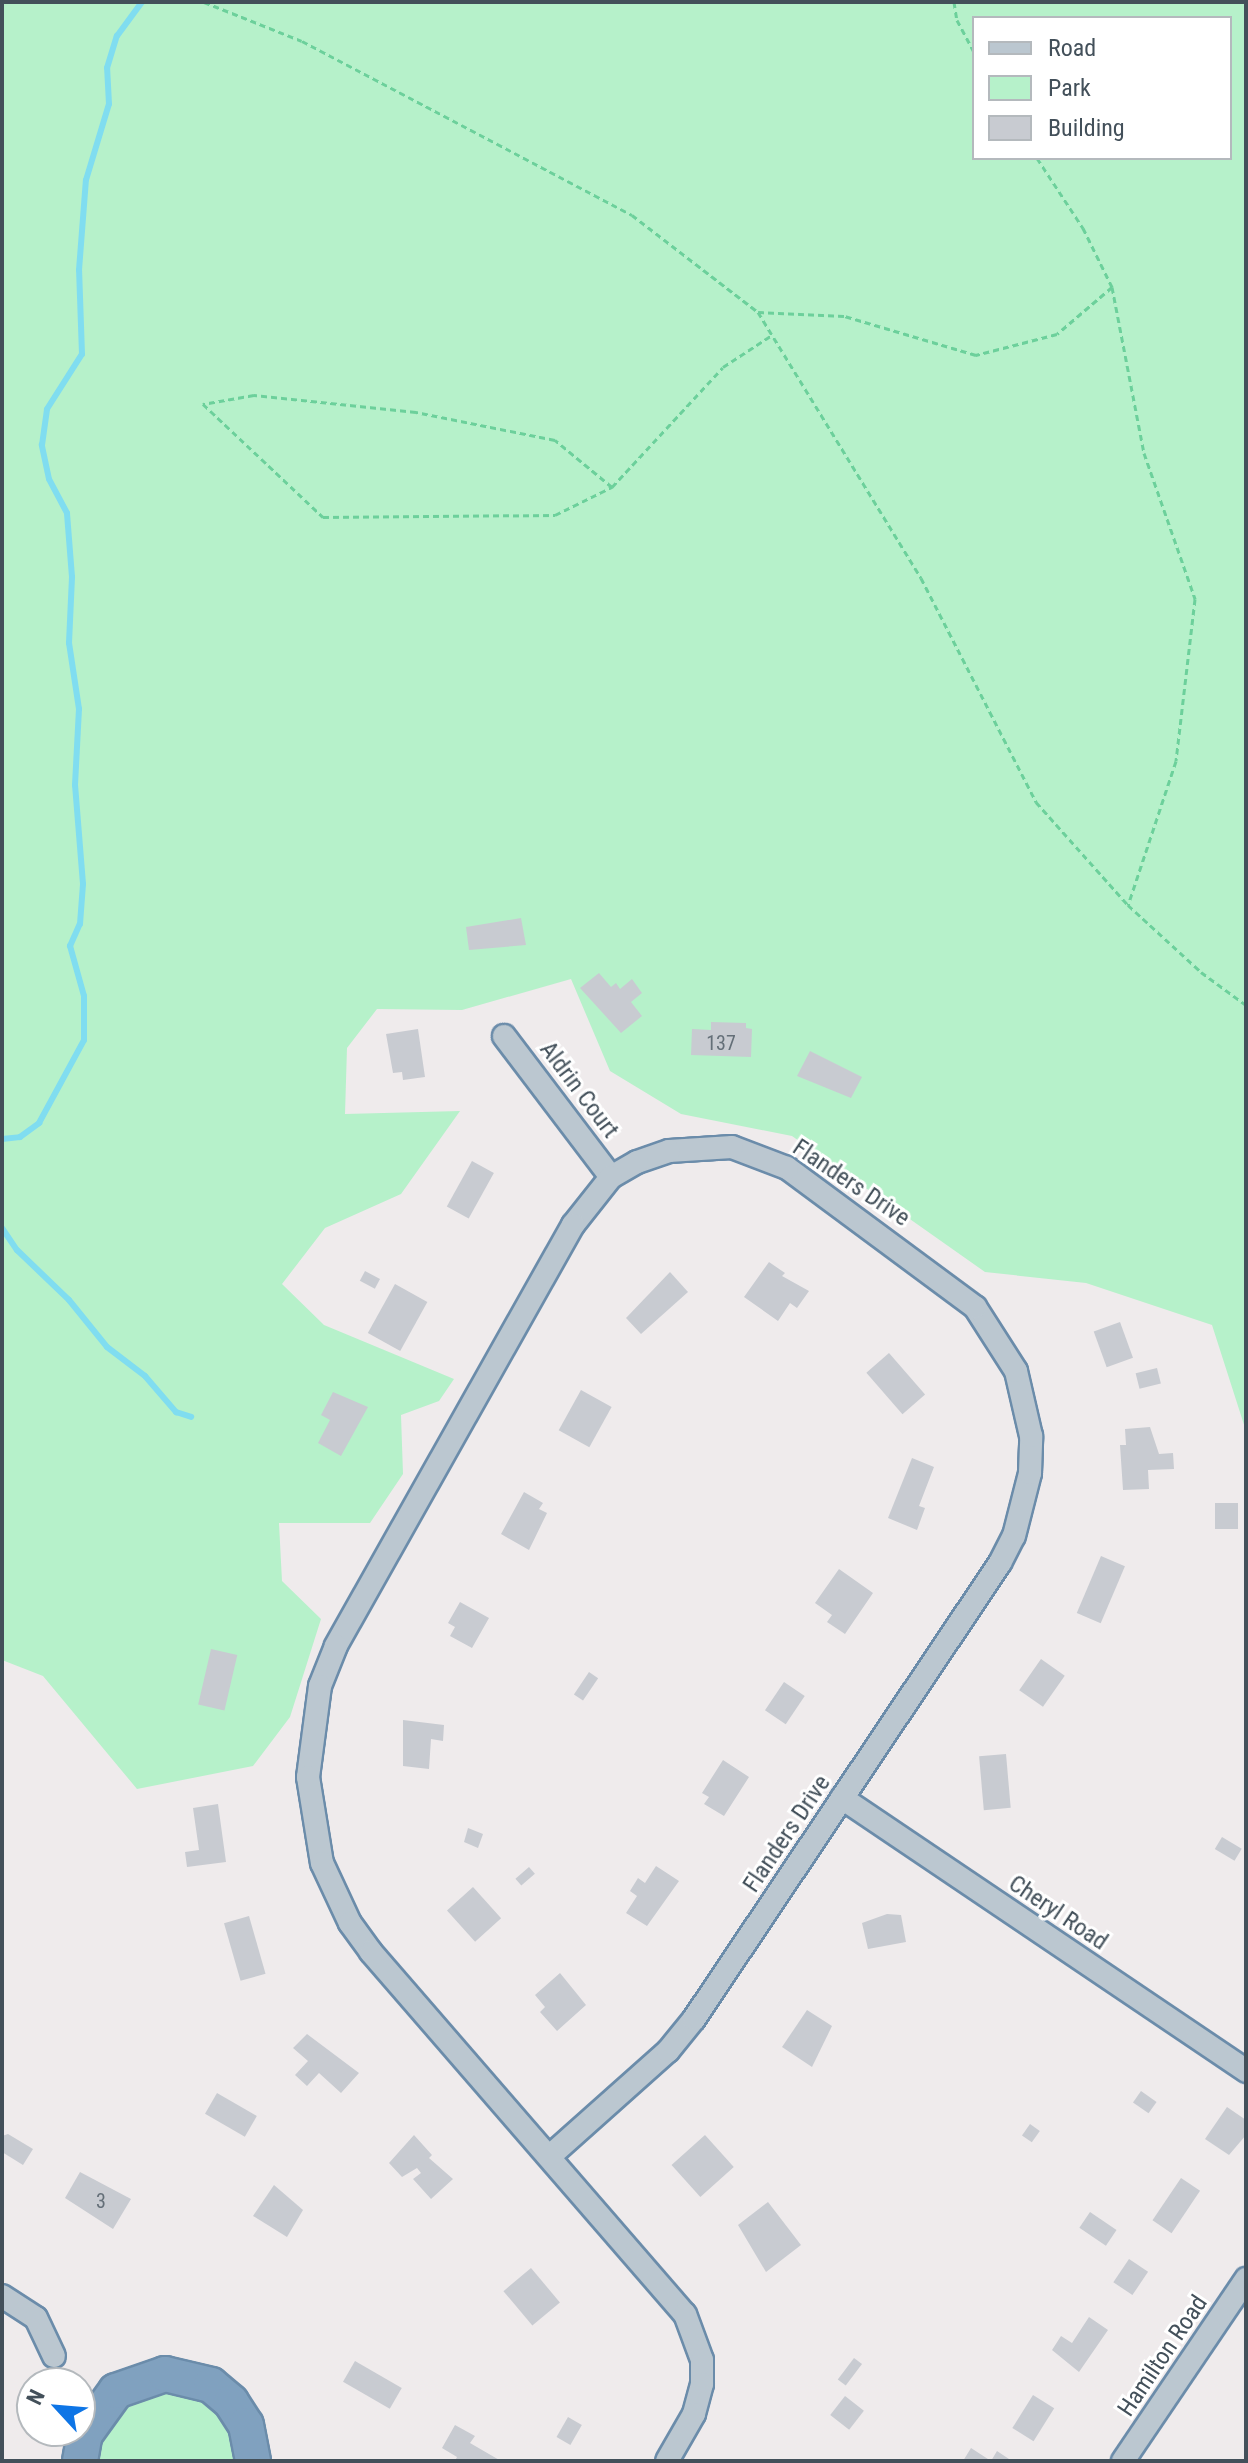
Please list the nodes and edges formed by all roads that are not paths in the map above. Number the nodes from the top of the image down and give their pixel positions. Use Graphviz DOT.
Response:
graph roads {
  1 [pos="504,1036"];
  2 [pos="611,1177"];
  3 [pos="842,1798"];
  4 [pos="1246,2071"];
  5 [pos="550,2156"];
  6 [pos="1246,2279"];
  7 [pos="2,2296"];
  8 [pos="54,2356"];
  9 [pos="80,2461"];
  10 [pos="253,2461"];
  11 [pos="667,2461"];
  12 [pos="1123,2461"];
  1 -- 2 [label="street, Aldrin Court"];
  2 -- 3 [label="street, Flanders Drive"];
  2 -- 5 [label="street, Flanders Drive"];
  3 -- 4 [label="street, Cheryl Road"];
  3 -- 5 [label="street, Flanders Drive"];
  5 -- 11 [label="street, Flanders Drive"];
  6 -- 12 [label="street, Hamilton Road"];
  7 -- 8 [label="street"];
  9 -- 10 [label="highway"];
}
